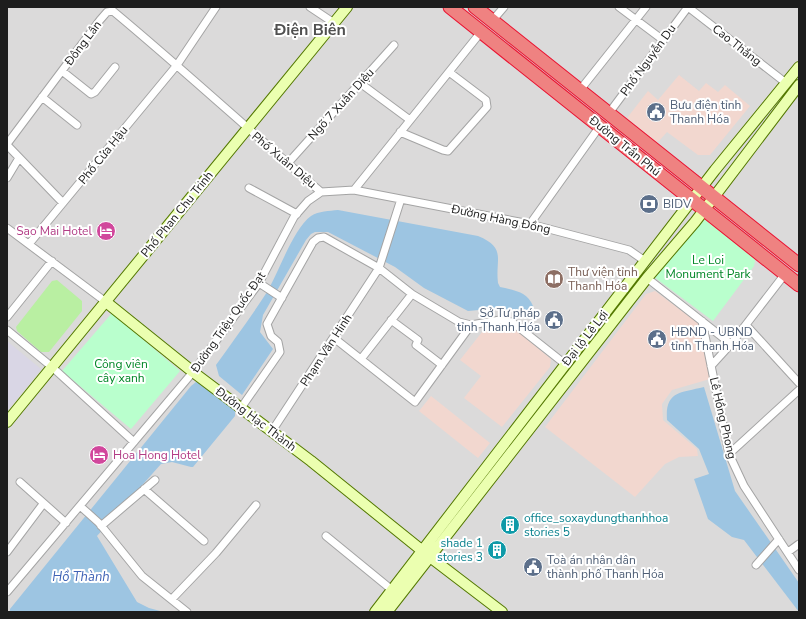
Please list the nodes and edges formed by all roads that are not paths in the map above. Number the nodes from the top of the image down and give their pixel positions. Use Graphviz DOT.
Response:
graph roads {
  1 [pos="216,7"];
  2 [pos="310,7"];
  3 [pos="347,7"];
  4 [pos="450,7"];
  5 [pos="475,7"];
  6 [pos="504,7"];
  7 [pos="619,7"];
  8 [pos="646,7"];
  9 [pos="688,7"];
  10 [pos="111,9"];
  11 [pos="636,20"];
  12 [pos="492,21"];
  13 [pos="334,23"];
  14 [pos="481,32"];
  15 [pos="663,40"];
  16 [pos="394,45"];
  17 [pos="177,65"];
  18 [pos="115,67"];
  19 [pos="550,67"];
  20 [pos="799,67"];
  21 [pos="62,71"];
  22 [pos="449,72"];
  23 [pos="540,79"];
  24 [pos="360,83"];
  25 [pos="786,83"];
  26 [pos="798,89"];
  27 [pos="580,90"];
  28 [pos="42,97"];
  29 [pos="609,113"];
  30 [pos="410,120"];
  31 [pos="77,125"];
  32 [pos="600,126"];
  33 [pos="247,129"];
  34 [pos="400,132"];
  35 [pos="7,145"];
  36 [pos="19,158"];
  37 [pos="288,164"];
  38 [pos="7,178"];
  39 [pos="702,187"];
  40 [pos="249,188"];
  41 [pos="354,190"];
  42 [pos="321,192"];
  43 [pos="714,197"];
  44 [pos="401,199"];
  45 [pos="692,199"];
  46 [pos="63,203"];
  47 [pos="704,209"];
  48 [pos="297,214"];
  49 [pos="530,224"];
  50 [pos="7,228"];
  51 [pos="28,244"];
  52 [pos="52,261"];
  53 [pos="645,261"];
  54 [pos="798,262"];
  55 [pos="379,268"];
  56 [pos="786,274"];
  57 [pos="647,278"];
  58 [pos="261,285"];
  59 [pos="799,285"];
  60 [pos="412,294"];
  61 [pos="282,298"];
  62 [pos="106,302"];
  63 [pos="7,317"];
  64 [pos="392,320"];
  65 [pos="702,321"];
  66 [pos="471,325"];
  67 [pos="746,325"];
  68 [pos="7,330"];
  69 [pos="334,338"];
  70 [pos="731,344"];
  71 [pos="361,360"];
  72 [pos="565,364"];
  73 [pos="442,365"];
  74 [pos="711,366"];
  75 [pos="52,367"];
  76 [pos="193,372"];
  77 [pos="799,383"];
  78 [pos="799,390"];
  79 [pos="534,404"];
  80 [pos="241,408"];
  81 [pos="543,411"];
  82 [pos="7,422"];
  83 [pos="272,431"];
  84 [pos="134,442"];
  85 [pos="729,454"];
  86 [pos="155,480"];
  87 [pos="20,482"];
  88 [pos="144,489"];
  89 [pos="43,504"];
  90 [pos="256,504"];
  91 [pos="82,508"];
  92 [pos="66,523"];
  93 [pos="100,525"];
  94 [pos="326,536"];
  95 [pos="779,539"];
  96 [pos="204,541"];
  97 [pos="799,544"];
  98 [pos="7,552"];
  99 [pos="788,552"];
  100 [pos="426,554"];
  101 [pos="756,565"];
  102 [pos="799,570"];
  103 [pos="392,590"];
  104 [pos="7,592"];
  105 [pos="172,599"];
  106 [pos="187,612"];
  107 [pos="375,612"];
  108 [pos="387,612"];
  109 [pos="502,612"];
  1 -- 17 [label="street, Phố Cửa Hậu"];
  2 -- 13 [label="street"];
  3 -- 13 [label="main road, Phố Phan Chu Trinh"];
  4 -- 14 [label="highway, Đường Trần Phú"];
  5 -- 12 [label="highway, Đường Trần Phú"];
  6 -- 12 [label="street"];
  7 -- 11 [label="street"];
  8 -- 11 [label="street"];
  9 -- 15 [label="street, Phố Nguyễn Du"];
  9 -- 25 [label="street, Cao Thắng"];
  10 -- 17 [label="street, Đông Lân"];
  10 -- 21 [label="street, Đông Lân"];
  11 -- 15 [label="street"];
  11 -- 27 [label="street"];
  12 -- 19 [label="highway, Đường Trần Phú"];
  13 -- 33 [label="main road, Phố Phan Chu Trinh"];
  14 -- 22 [label="street"];
  14 -- 23 [label="highway, Đường Trần Phú"];
  15 -- 29 [label="street, Phố Nguyễn Du"];
  16 -- 24 [label="street, Ngõ 7 Xuân Diệu"];
  17 -- 33 [label="street, Đông Lân"];
  17 -- 46 [label="street, Phố Cửa Hậu"];
  18 -- 21 [label="street"];
  19 -- 23 [label="highway"];
  19 -- 27 [label="highway, Đường Trần Phú"];
  20 -- 25 [label="main road, Đại lộ Lê Lợi"];
  21 -- 28 [label="street, Đông Lân"];
  22 -- 30 [label="street"];
  22 -- 34 [label="street"];
  23 -- 32 [label="highway, Đường Trần Phú"];
  24 -- 30 [label="street"];
  24 -- 37 [label="street, Ngõ 7 Xuân Diệu"];
  25 -- 39 [label="main road, Đại lộ Lê Lợi"];
  26 -- 43 [label="main road, Đại lộ Lê Lợi"];
  27 -- 29 [label="highway, Đường Trần Phú"];
  28 -- 31 [label="street"];
  28 -- 35 [label="street, Đông Lân"];
  29 -- 39 [label="highway, Đường Trần Phú"];
  30 -- 34 [label="street"];
  32 -- 45 [label="highway, Đường Trần Phú"];
  32 -- 49 [label="street"];
  33 -- 37 [label="street, Phố Xuân Diệu"];
  33 -- 62 [label="main road, Phố Phan Chu Trinh"];
  34 -- 41 [label="street"];
  35 -- 36 [label="street"];
  36 -- 38 [label="street"];
  36 -- 46 [label="street"];
  37 -- 42 [label="street, Phố Xuân Diệu"];
  39 -- 43 [label="highway, Đường Trần Phú"];
  39 -- 45 [label="main road, Đại lộ Lê Lợi"];
  40 -- 48 [label="street"];
  41 -- 42 [label="street"];
  41 -- 44 [label="street, Đường Hàng Đồng"];
  42 -- 48 [label="street, Đường Triệu Quốc Đạt"];
  43 -- 47 [label="main road, Đại lộ Lê Lợi"];
  43 -- 54 [label="highway, Đường Trần Phú"];
  44 -- 49 [label="street, Đường Hàng Đồng"];
  44 -- 55 [label="street, Phạm Văn Hinh"];
  45 -- 47 [label="highway, Đường Trần Phú"];
  45 -- 53 [label="main road, Đại lộ Lê Lợi"];
  46 -- 51 [label="street, Phố Cửa Hậu"];
  47 -- 56 [label="highway, Đường Trần Phú"];
  47 -- 57 [label="main road, Đại lộ Lê Lợi"];
  48 -- 58 [label="street, Đường Triệu Quốc Đạt"];
  49 -- 53 [label="street, Đường Hàng Đồng"];
  50 -- 51 [label="street, Đường Hạc Thành"];
  51 -- 52 [label="street, Đường Hạc Thành"];
  52 -- 62 [label="street, Đường Hạc Thành"];
  52 -- 63 [label="street"];
  53 -- 72 [label="main road, Đại lộ Lê Lợi"];
  55 -- 60 [label="street"];
  55 -- 61 [label="street"];
  55 -- 69 [label="street, Phạm Văn Hinh"];
  56 -- 59 [label="highway, Đường Trần Phú"];
  56 -- 67 [label="street"];
  57 -- 65 [label="street"];
  57 -- 81 [label="main road, Đại lộ Lê Lợi"];
  58 -- 61 [label="street"];
  58 -- 76 [label="street, Đường Triệu Quốc Đạt"];
  60 -- 64 [label="street"];
  60 -- 66 [label="street"];
  61 -- 80 [label="street"];
  62 -- 75 [label="main road, Phố Phan Chu Trinh"];
  62 -- 76 [label="main road, Đường Hạc Thành"];
  64 -- 71 [label="street"];
  64 -- 73 [label="street"];
  65 -- 70 [label="street"];
  65 -- 74 [label="street, Lê Hồng Phong"];
  66 -- 72 [label="street"];
  66 -- 73 [label="street"];
  67 -- 70 [label="street"];
  67 -- 77 [label="street"];
  68 -- 75 [label="street"];
  69 -- 71 [label="street"];
  69 -- 83 [label="street, Phạm Văn Hinh"];
  70 -- 74 [label="street"];
  71 -- 73 [label="street"];
  72 -- 79 [label="main road, Đại lộ Lê Lợi"];
  74 -- 85 [label="street, Lê Hồng Phong"];
  75 -- 82 [label="main road, Phố Phan Chu Trinh"];
  75 -- 84 [label="street"];
  76 -- 80 [label="main road, Đường Hạc Thành"];
  76 -- 84 [label="street, Đường Triệu Quốc Đạt"];
  78 -- 85 [label="street"];
  79 -- 81 [label="main road"];
  79 -- 100 [label="main road, Đại lộ Lê Lợi"];
  80 -- 83 [label="main road, Đường Hạc Thành"];
  81 -- 100 [label="main road, Đại lộ Lê Lợi"];
  83 -- 100 [label="main road, Đường Hạc Thành"];
  84 -- 91 [label="street, Đường Triệu Quốc Đạt"];
  85 -- 95 [label="street, Lê Hồng Phong"];
  86 -- 88 [label="street"];
  87 -- 89 [label="street"];
  88 -- 93 [label="street"];
  88 -- 96 [label="street"];
  89 -- 92 [label="street"];
  89 -- 98 [label="street"];
  90 -- 105 [label="street"];
  91 -- 92 [label="street, Đường Triệu Quốc Đạt"];
  91 -- 93 [label="street"];
  92 -- 104 [label="street, Đường Triệu Quốc Đạt"];
  93 -- 105 [label="street"];
  94 -- 103 [label="street"];
  95 -- 99 [label="street, Lê Hồng Phong"];
  95 -- 101 [label="street"];
  97 -- 99 [label="street"];
  99 -- 102 [label="street, Lê Hồng Phong"];
  100 -- 103 [label="main road, Đại lộ Lê Lợi"];
  100 -- 108 [label="main road, Đại lộ Lê Lợi"];
  100 -- 109 [label="main road, Đường Hạc Thành"];
  103 -- 107 [label="main road, Đại lộ Lê Lợi"];
  105 -- 106 [label="street"];
}
